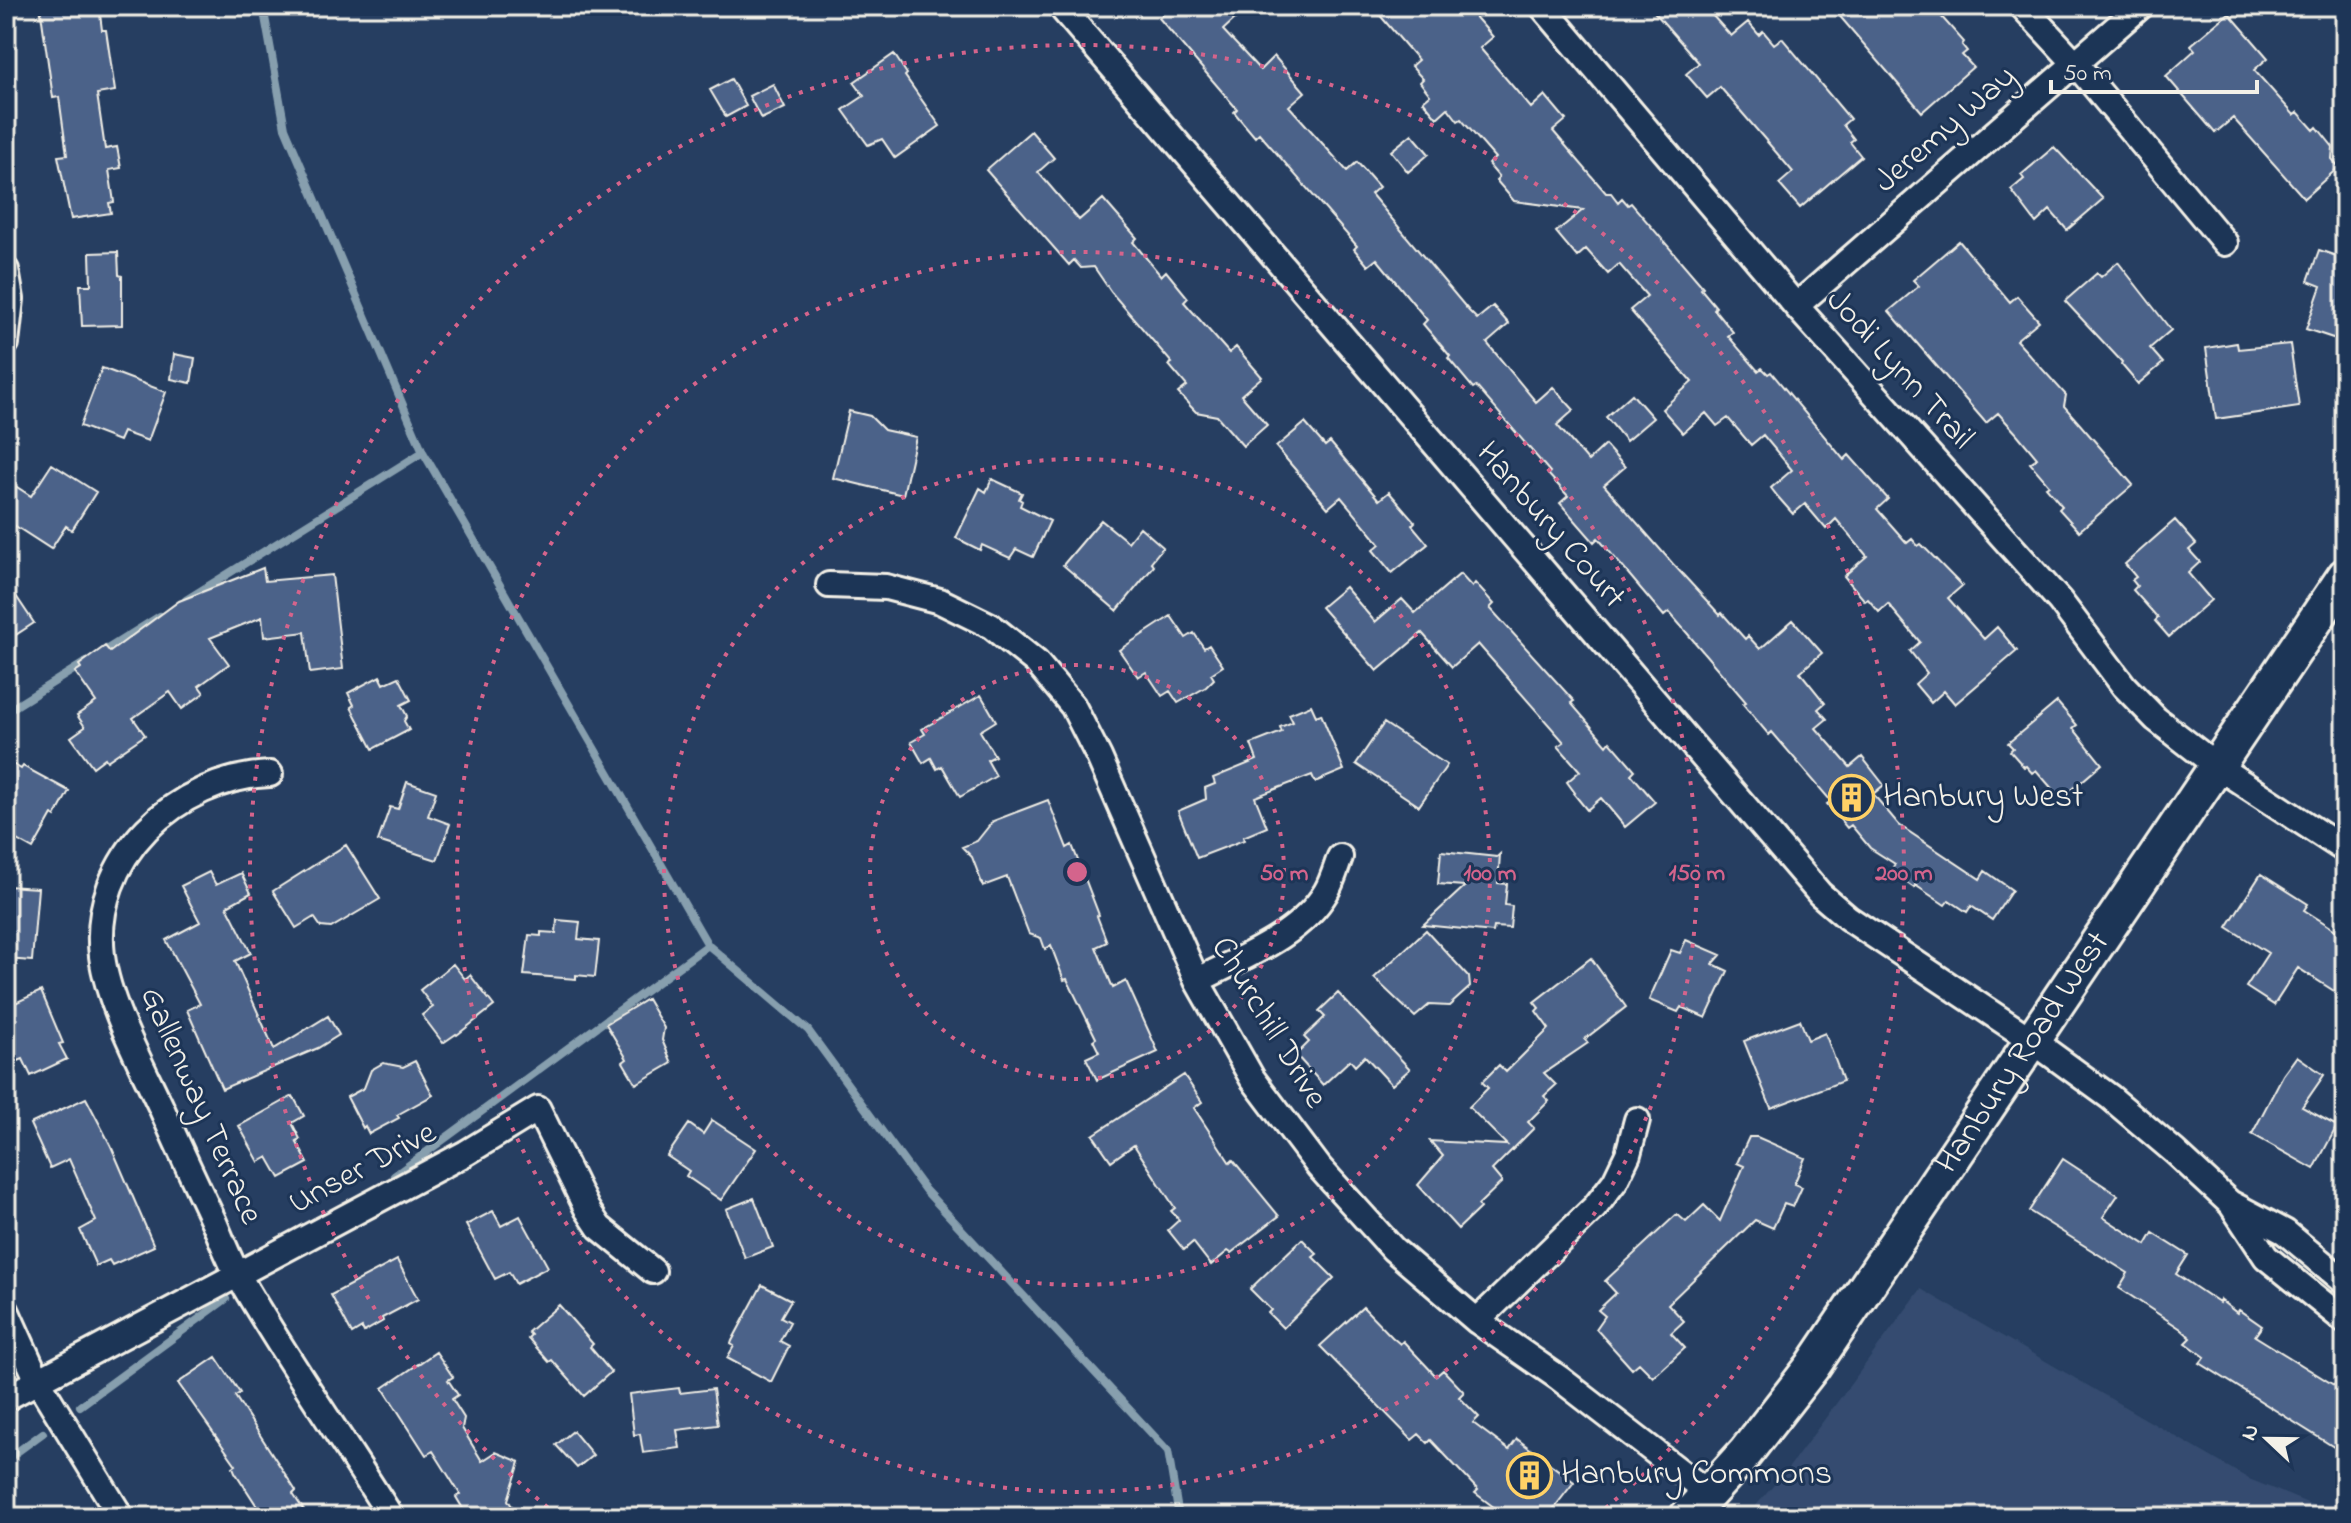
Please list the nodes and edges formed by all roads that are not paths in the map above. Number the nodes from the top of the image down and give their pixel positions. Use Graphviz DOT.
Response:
graph roads {
  1 [pos="1060,6"];
  2 [pos="1542,6"];
  3 [pos="2022,6"];
  4 [pos="2141,6"];
  5 [pos="2075,63"];
  6 [pos="2225,243"];
  7 [pos="6,270"];
  8 [pos="1796,306"];
  9 [pos="6,343"];
  10 [pos="2345,576"];
  11 [pos="829,585"];
  12 [pos="2218,767"];
  13 [pos="270,774"];
  14 [pos="2345,850"];
  15 [pos="1340,857"];
  16 [pos="1197,981"];
  17 [pos="2033,1041"];
  18 [pos="1637,1120"];
  19 [pos="2231,1204"];
  20 [pos="653,1271"];
  21 [pos="238,1276"];
  22 [pos="2345,1282"];
  23 [pos="6,1310"];
  24 [pos="1477,1321"];
  25 [pos="2345,1321"];
  26 [pos="38,1381"];
  27 [pos="6,1398"];
  28 [pos="1697,1505"];
  29 [pos="121,1517"];
  30 [pos="391,1517"];
  1 -- 17 [label="street, Hanbury Court"];
  2 -- 8 [label="street, Jodi Lynn Trail"];
  3 -- 5 [label="street"];
  4 -- 5 [label="street, Jeremy Way"];
  5 -- 6 [label="street"];
  5 -- 8 [label="street, Jeremy Way"];
  7 -- 9 [label="street"];
  8 -- 12 [label="street, Jodi Lynn Trail"];
  10 -- 12 [label="main road, Hanbury Road West"];
  11 -- 16 [label="street, Churchill Drive"];
  12 -- 14 [label="street, Jodi Lynn Trail"];
  12 -- 17 [label="main road, Hanbury Road West"];
  13 -- 21 [label="street, Gallenway Terrace"];
  15 -- 16 [label="street"];
  16 -- 24 [label="street, Churchill Drive"];
  17 -- 19 [label="street, Hanbury Court"];
  17 -- 28 [label="main road, Hanbury Road West"];
  18 -- 24 [label="street"];
  19 -- 22 [label="street"];
  19 -- 25 [label="street"];
  20 -- 21 [label="street, Unser Drive"];
  21 -- 26 [label="street, Unser Drive"];
  21 -- 30 [label="street, Gallenway Terrace"];
  23 -- 26 [label="street"];
  24 -- 28 [label="street, Churchill Drive"];
  26 -- 27 [label="street, Unser Drive"];
  26 -- 29 [label="street"];
}
